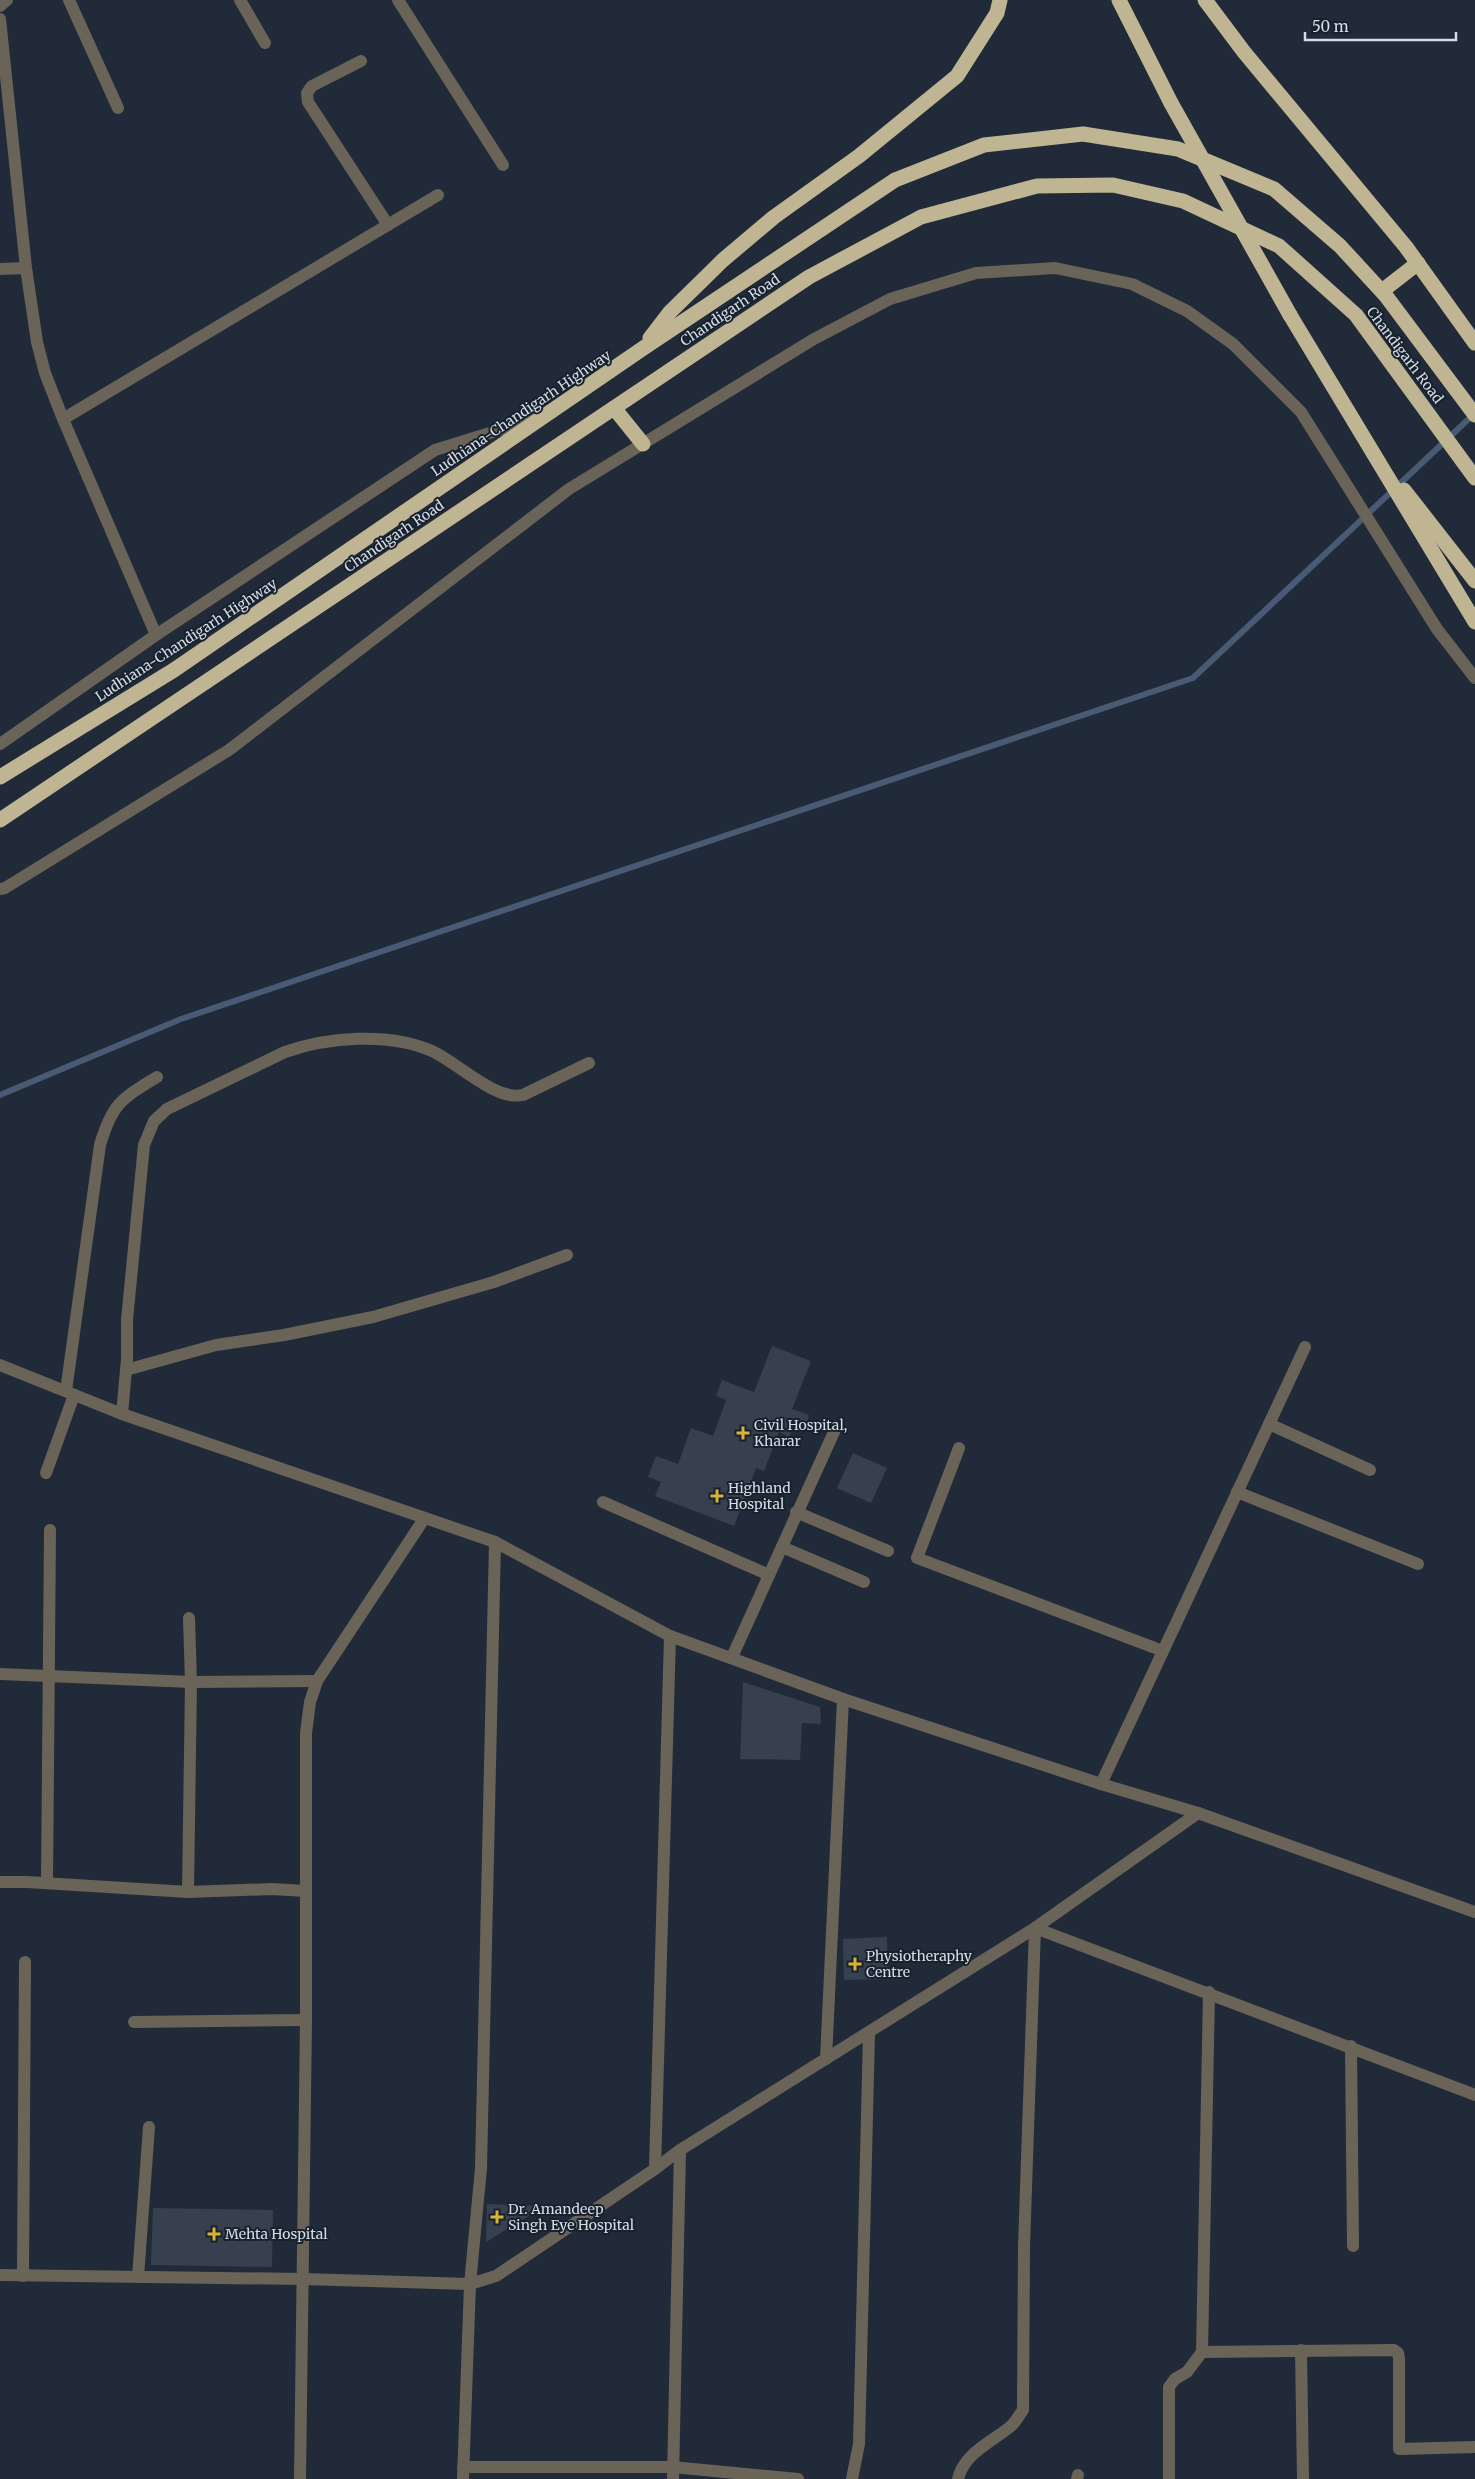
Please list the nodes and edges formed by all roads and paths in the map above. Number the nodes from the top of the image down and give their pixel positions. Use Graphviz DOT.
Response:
graph roads {
  1 [pos="7,0"];
  2 [pos="69,0"];
  3 [pos="240,0"];
  4 [pos="398,0"];
  5 [pos="1000,0"];
  6 [pos="1119,0"];
  7 [pos="1205,0"];
  8 [pos="0,6"];
  9 [pos="0,19"];
  10 [pos="265,43"];
  11 [pos="362,61"];
  12 [pos="2,62"];
  13 [pos="118,108"];
  14 [pos="1083,134"];
  15 [pos="503,165"];
  16 [pos="438,195"];
  17 [pos="388,225"];
  18 [pos="1421,267"];
  19 [pos="26,268"];
  20 [pos="0,269"];
  21 [pos="1384,294"];
  22 [pos="1475,343"];
  23 [pos="642,349"];
  24 [pos="614,408"];
  25 [pos="1475,415"];
  26 [pos="544,416"];
  27 [pos="63,420"];
  28 [pos="643,444"];
  29 [pos="1374,455"];
  30 [pos="1475,478"];
  31 [pos="1475,582"];
  32 [pos="1471,616"];
  33 [pos="156,635"];
  34 [pos="1475,678"];
  35 [pos="0,744"];
  36 [pos="0,778"];
  37 [pos="0,820"];
  38 [pos="0,889"];
  39 [pos="589,1063"];
  40 [pos="157,1078"];
  41 [pos="568,1255"];
  42 [pos="1305,1347"];
  43 [pos="0,1365"];
  44 [pos="126,1370"];
  45 [pos="70,1393"];
  46 [pos="122,1414"];
  47 [pos="1269,1424"];
  48 [pos="834,1432"];
  49 [pos="959,1448"];
  50 [pos="1370,1470"];
  51 [pos="46,1473"];
  52 [pos="1237,1492"];
  53 [pos="603,1502"];
  54 [pos="796,1512"];
  55 [pos="424,1519"];
  56 [pos="50,1530"];
  57 [pos="495,1542"];
  58 [pos="782,1547"];
  59 [pos="888,1551"];
  60 [pos="1418,1564"];
  61 [pos="768,1575"];
  62 [pos="864,1582"];
  63 [pos="189,1618"];
  64 [pos="670,1636"];
  65 [pos="1163,1651"];
  66 [pos="732,1657"];
  67 [pos="0,1674"];
  68 [pos="49,1676"];
  69 [pos="317,1681"];
  70 [pos="191,1682"];
  71 [pos="843,1699"];
  72 [pos="1101,1784"];
  73 [pos="1198,1813"];
  74 [pos="0,1882"];
  75 [pos="47,1883"];
  76 [pos="306,1891"];
  77 [pos="188,1892"];
  78 [pos="1475,1912"];
  79 [pos="1035,1928"];
  80 [pos="25,1962"];
  81 [pos="1209,1992"];
  82 [pos="306,2020"];
  83 [pos="134,2022"];
  84 [pos="869,2033"];
  85 [pos="1351,2046"];
  86 [pos="826,2059"];
  87 [pos="1475,2095"];
  88 [pos="150,2127"];
  89 [pos="680,2150"];
  90 [pos="655,2169"];
  91 [pos="1353,2246"];
  92 [pos="0,2275"];
  93 [pos="23,2276"];
  94 [pos="138,2277"];
  95 [pos="303,2279"];
  96 [pos="470,2284"];
  97 [pos="1301,2350"];
  98 [pos="1202,2352"];
  99 [pos="1475,2447"];
  100 [pos="463,2473"];
  101 [pos="672,2473"];
  102 [pos="300,2479"];
  103 [pos="798,2479"];
  104 [pos="852,2479"];
  105 [pos="958,2479"];
  106 [pos="1169,2479"];
  107 [pos="1303,2479"];
  1 -- 8 [label="street"];
  2 -- 13 [label="street"];
  3 -- 10 [label="street"];
  4 -- 15 [label="street"];
  5 -- 23 [label="highway"];
  6 -- 29 [label="highway, bridge"];
  7 -- 18 [label="highway"];
  9 -- 12 [label="street"];
  11 -- 17 [label="street"];
  12 -- 19 [label="street"];
  14 -- 21 [label="highway, Chandigarh Road"];
  14 -- 23 [label="highway, Ludhiana-Chandigarh Highway"];
  16 -- 17 [label="street"];
  17 -- 27 [label="street"];
  18 -- 21 [label="highway"];
  18 -- 22 [label="highway"];
  19 -- 20 [label="street"];
  19 -- 27 [label="street"];
  21 -- 25 [label="highway, Chandigarh Road"];
  23 -- 26 [label="highway, Ludhiana-Chandigarh Highway"];
  24 -- 28 [label="highway"];
  24 -- 30 [label="highway, Chandigarh Road"];
  24 -- 37 [label="highway, Chandigarh Road"];
  26 -- 33 [label="street"];
  26 -- 36 [label="highway, Ludhiana-Chandigarh Highway"];
  27 -- 33 [label="street"];
  28 -- 34 [label="street"];
  28 -- 38 [label="street"];
  29 -- 31 [label="highway"];
  29 -- 32 [label="highway"];
  33 -- 35 [label="street"];
  39 -- 44 [label="street"];
  40 -- 45 [label="street"];
  41 -- 44 [label="street"];
  42 -- 47 [label="street"];
  43 -- 45 [label="street"];
  44 -- 46 [label="street"];
  45 -- 46 [label="street"];
  45 -- 51 [label="street"];
  46 -- 55 [label="street"];
  47 -- 50 [label="street"];
  47 -- 52 [label="street"];
  48 -- 54 [label="street"];
  49 -- 65 [label="street"];
  52 -- 60 [label="street"];
  52 -- 65 [label="street"];
  53 -- 61 [label="street"];
  54 -- 58 [label="street"];
  54 -- 59 [label="street"];
  55 -- 57 [label="street"];
  55 -- 69 [label="street"];
  56 -- 68 [label="street"];
  57 -- 64 [label="street"];
  57 -- 96 [label="street"];
  58 -- 61 [label="street"];
  58 -- 62 [label="street"];
  61 -- 66 [label="street"];
  63 -- 70 [label="street"];
  64 -- 66 [label="street"];
  64 -- 90 [label="street"];
  65 -- 72 [label="street"];
  66 -- 71 [label="street"];
  67 -- 68 [label="street"];
  68 -- 70 [label="street"];
  68 -- 75 [label="street"];
  69 -- 70 [label="street"];
  69 -- 76 [label="street"];
  70 -- 77 [label="street"];
  71 -- 72 [label="street"];
  71 -- 86 [label="street"];
  72 -- 73 [label="street"];
  73 -- 78 [label="street"];
  73 -- 79 [label="street"];
  74 -- 75 [label="street"];
  75 -- 77 [label="street"];
  76 -- 77 [label="street"];
  76 -- 82 [label="street"];
  79 -- 81 [label="street"];
  79 -- 84 [label="street"];
  79 -- 105 [label="street"];
  80 -- 93 [label="street"];
  81 -- 85 [label="street"];
  81 -- 98 [label="street"];
  82 -- 83 [label="street"];
  82 -- 95 [label="street"];
  84 -- 86 [label="street"];
  84 -- 104 [label="street"];
  85 -- 87 [label="street"];
  85 -- 91 [label="street"];
  86 -- 89 [label="street"];
  88 -- 94 [label="street"];
  89 -- 90 [label="street"];
  89 -- 101 [label="street"];
  90 -- 96 [label="street"];
  92 -- 93 [label="street"];
  93 -- 94 [label="street"];
  94 -- 95 [label="street"];
  95 -- 96 [label="street"];
  95 -- 102 [label="street"];
  96 -- 100 [label="street"];
  97 -- 98 [label="street"];
  97 -- 99 [label="street"];
  97 -- 107 [label="street"];
  98 -- 106 [label="street"];
  100 -- 101 [label="street"];
  101 -- 103 [label="street"];
}
